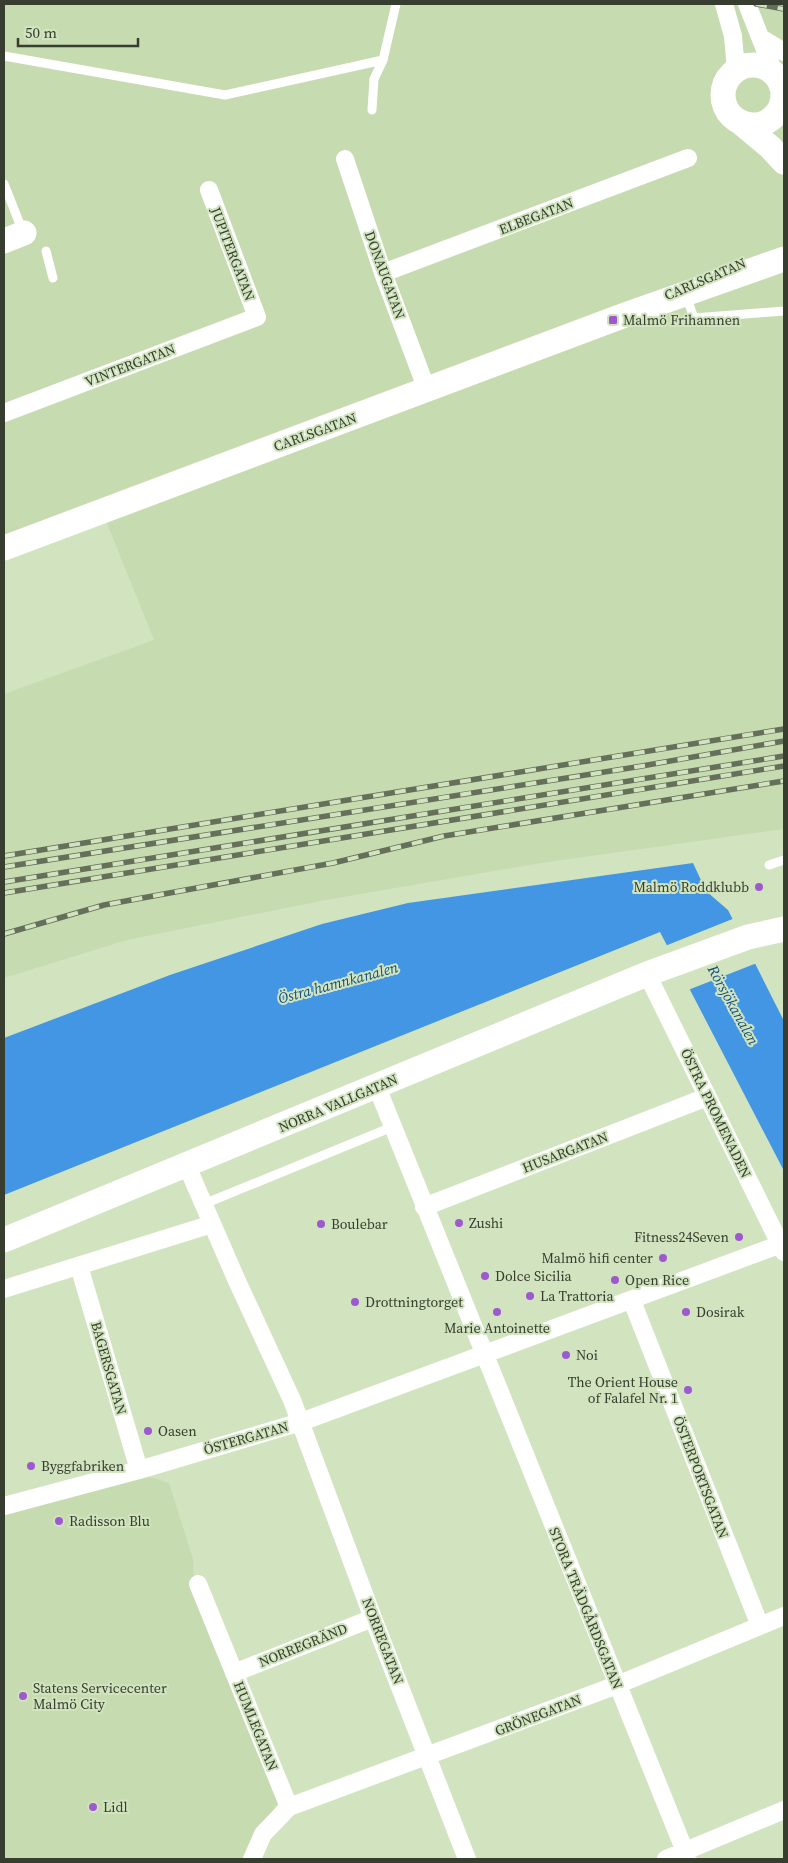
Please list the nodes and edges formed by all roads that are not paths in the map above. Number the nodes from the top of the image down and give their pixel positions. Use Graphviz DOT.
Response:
graph roads {
  1 [pos="396,4"];
  2 [pos="724,4"];
  3 [pos="747,4"];
  4 [pos="761,38"];
  5 [pos="784,52"];
  6 [pos="4,56"];
  7 [pos="383,60"];
  8 [pos="736,70"];
  9 [pos="781,85"];
  10 [pos="372,110"];
  11 [pos="740,122"];
  12 [pos="688,158"];
  13 [pos="345,159"];
  14 [pos="784,162"];
  15 [pos="4,184"];
  16 [pos="209,190"];
  17 [pos="14,237"];
  18 [pos="784,244"];
  19 [pos="46,251"];
  20 [pos="784,258"];
  21 [pos="383,274"];
  22 [pos="53,278"];
  23 [pos="683,290"];
  24 [pos="784,311"];
  25 [pos="257,317"];
  26 [pos="427,390"];
  27 [pos="4,413"];
  28 [pos="5,544"];
  29 [pos="784,860"];
  30 [pos="770,865"];
  31 [pos="784,919"];
  32 [pos="784,929"];
  33 [pos="748,938"];
  34 [pos="647,974"];
  35 [pos="377,1087"];
  36 [pos="707,1097"];
  37 [pos="392,1127"];
  38 [pos="187,1166"];
  39 [pos="204,1204"];
  40 [pos="424,1207"];
  41 [pos="212,1224"];
  42 [pos="4,1240"];
  43 [pos="783,1247"];
  44 [pos="79,1266"];
  45 [pos="4,1289"];
  46 [pos="632,1300"];
  47 [pos="484,1356"];
  48 [pos="301,1422"];
  49 [pos="139,1470"];
  50 [pos="4,1506"];
  51 [pos="198,1584"];
  52 [pos="784,1616"];
  53 [pos="373,1618"];
  54 [pos="760,1626"];
  55 [pos="234,1673"];
  56 [pos="617,1685"];
  57 [pos="428,1756"];
  58 [pos="289,1807"];
  59 [pos="784,1810"];
  60 [pos="687,1855"];
  61 [pos="252,1859"];
  62 [pos="467,1859"];
  63 [pos="666,1859"];
  1 -- 7 [label="lane"];
  2 -- 8 [label="street"];
  3 -- 4 [label="street"];
  4 -- 5 [label="street"];
  4 -- 9 [label="street"];
  6 -- 7 [label="lane"];
  7 -- 10 [label="lane"];
  8 -- 9 [label="street"];
  8 -- 11 [label="street"];
  9 -- 11 [label="street"];
  11 -- 14 [label="street"];
  12 -- 21 [label="street, ELBEGATAN"];
  13 -- 21 [label="street, DONAUGATAN"];
  15 -- 17 [label="lane"];
  16 -- 25 [label="street, JUPITERGATAN"];
  18 -- 23 [label="street, CARLSGATAN"];
  19 -- 22 [label="lane"];
  20 -- 23 [label="street, CARLSGATAN"];
  21 -- 26 [label="street, DONAUGATAN"];
  23 -- 24 [label="lane"];
  23 -- 26 [label="street, CARLSGATAN"];
  25 -- 27 [label="street, VINTERGATAN"];
  26 -- 28 [label="street, CARLSGATAN"];
  29 -- 30 [label="lane"];
  31 -- 33 [label="street"];
  32 -- 33 [label="street"];
  33 -- 34 [label="street, NORRA VALLGATAN"];
  34 -- 35 [label="street, NORRA VALLGATAN"];
  34 -- 36 [label="street, ÖSTRA PROMENADEN"];
  35 -- 37 [label="street"];
  35 -- 38 [label="street, NORRA VALLGATAN"];
  36 -- 40 [label="street, HUSARGATAN"];
  36 -- 43 [label="street, ÖSTRA PROMENADEN"];
  37 -- 39 [label="lane"];
  37 -- 40 [label="street"];
  38 -- 39 [label="street"];
  38 -- 42 [label="street, NORRA VALLGATAN"];
  39 -- 41 [label="street"];
  40 -- 47 [label="street"];
  41 -- 44 [label="street"];
  41 -- 48 [label="street"];
  43 -- 46 [label="street, ÖSTERGATAN"];
  44 -- 45 [label="street"];
  44 -- 49 [label="street, BAGERSGATAN"];
  46 -- 47 [label="street, ÖSTERGATAN"];
  46 -- 54 [label="street, ÖSTERPORTSGATAN"];
  47 -- 48 [label="street, ÖSTERGATAN"];
  47 -- 56 [label="street, STORA TRÄDGÅRDSGATAN"];
  48 -- 49 [label="street, ÖSTERGATAN"];
  48 -- 53 [label="street, NORREGATAN"];
  49 -- 50 [label="street, ÖSTERGATAN"];
  51 -- 55 [label="street, HUMLEGATAN"];
  52 -- 54 [label="street, GRÖNEGATAN"];
  53 -- 55 [label="street, NORREGRÄND"];
  53 -- 57 [label="street, NORREGATAN"];
  54 -- 56 [label="street, GRÖNEGATAN"];
  55 -- 58 [label="street, HUMLEGATAN"];
  56 -- 57 [label="street, GRÖNEGATAN"];
  56 -- 60 [label="street, STORA TRÄDGÅRDSGATAN"];
  57 -- 58 [label="street, GRÖNEGATAN"];
  57 -- 62 [label="street, NORREGATAN"];
  58 -- 61 [label="street"];
  59 -- 60 [label="street"];
  60 -- 63 [label="street"];
}
